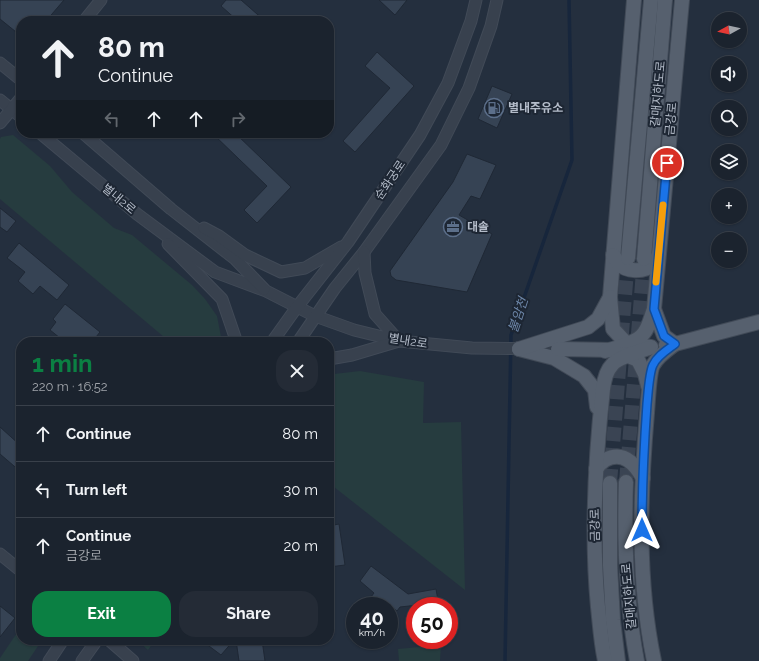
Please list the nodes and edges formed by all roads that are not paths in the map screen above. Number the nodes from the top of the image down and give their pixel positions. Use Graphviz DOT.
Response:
graph roads {
  1 [pos="101,0"];
  2 [pos="476,0"];
  3 [pos="497,0"];
  4 [pos="634,0"];
  5 [pos="651,0"];
  6 [pos="665,0"];
  7 [pos="682,0"];
  8 [pos="88,16"];
  9 [pos="0,63"];
  10 [pos="16,76"];
  11 [pos="0,100"];
  12 [pos="16,104"];
  13 [pos="12,109"];
  14 [pos="16,113"];
  15 [pos="0,123"];
  16 [pos="46,138"];
  17 [pos="88,138"];
  18 [pos="171,209"];
  19 [pos="137,214"];
  20 [pos="348,242"];
  21 [pos="364,252"];
  22 [pos="613,255"];
  23 [pos="658,256"];
  24 [pos="628,258"];
  25 [pos="644,259"];
  26 [pos="266,291"];
  27 [pos="610,297"];
  28 [pos="298,307"];
  29 [pos="654,309"];
  30 [pos="315,316"];
  31 [pos="759,322"];
  32 [pos="235,337"];
  33 [pos="276,337"];
  34 [pos="301,337"];
  35 [pos="399,341"];
  36 [pos="675,344"];
  37 [pos="651,347"];
  38 [pos="518,349"];
  39 [pos="628,350"];
  40 [pos="605,351"];
  41 [pos="556,354"];
  42 [pos="334,358"];
  43 [pos="649,390"];
  44 [pos="599,421"];
  45 [pos="596,469"];
  46 [pos="643,478"];
  47 [pos="626,482"];
  48 [pos="610,483"];
  49 [pos="0,554"];
  50 [pos="16,567"];
  51 [pos="60,645"];
  52 [pos="93,645"];
  53 [pos="115,645"];
  54 [pos="49,661"];
  55 [pos="82,661"];
  56 [pos="133,661"];
  57 [pos="605,661"];
  58 [pos="618,661"];
  59 [pos="637,661"];
  60 [pos="654,661"];
  1 -- 8 [label="street"];
  2 -- 20 [label="street, 순화궁로"];
  3 -- 21 [label="street, 순화궁로"];
  4 -- 22 [label="main road"];
  5 -- 24 [label="main road, 갈매지하도로"];
  6 -- 25 [label="main road, 갈매지하도로"];
  7 -- 23 [label="main road, 금강로"];
  9 -- 10 [label="street"];
  11 -- 13 [label="street"];
  12 -- 13 [label="street"];
  13 -- 14 [label="street"];
  13 -- 15 [label="street"];
  16 -- 19 [label="street, 별내2로"];
  17 -- 18 [label="street, 별내2로"];
  18 -- 20 [label="street"];
  18 -- 26 [label="street, 별내2로"];
  19 -- 26 [label="street, 별내2로"];
  19 -- 32 [label="street"];
  20 -- 28 [label="street, 순화궁로"];
  21 -- 30 [label="street, 순화궁로"];
  21 -- 35 [label="street"];
  22 -- 23 [label="main road"];
  22 -- 27 [label="main road"];
  23 -- 29 [label="main road, 금강로"];
  26 -- 28 [label="street, 별내2로"];
  27 -- 38 [label="main road"];
  27 -- 39 [label="main road"];
  28 -- 30 [label="street, 별내2로"];
  28 -- 33 [label="street, 순화궁로"];
  29 -- 36 [label="main road"];
  29 -- 39 [label="main road"];
  30 -- 34 [label="street, 순화궁로"];
  30 -- 35 [label="street, 별내2로"];
  31 -- 36 [label="main road"];
  35 -- 38 [label="street, 별내2로"];
  35 -- 42 [label="street"];
  36 -- 37 [label="main road"];
  36 -- 43 [label="main road"];
  37 -- 39 [label="main road"];
  37 -- 40 [label="main road"];
  38 -- 41 [label="main road"];
  39 -- 40 [label="main road"];
  39 -- 43 [label="main road"];
  39 -- 44 [label="main road, 금강로"];
  40 -- 41 [label="main road"];
  41 -- 44 [label="main road"];
  43 -- 46 [label="main road"];
  44 -- 45 [label="main road, 금강로"];
  45 -- 46 [label="main road"];
  45 -- 57 [label="main road, 금강로"];
  46 -- 60 [label="main road"];
  47 -- 59 [label="main road, 갈매지하도로"];
  48 -- 58 [label="main road, 갈매지하도로"];
  49 -- 50 [label="street"];
  51 -- 54 [label="street"];
  52 -- 55 [label="street"];
  53 -- 56 [label="street"];
}
